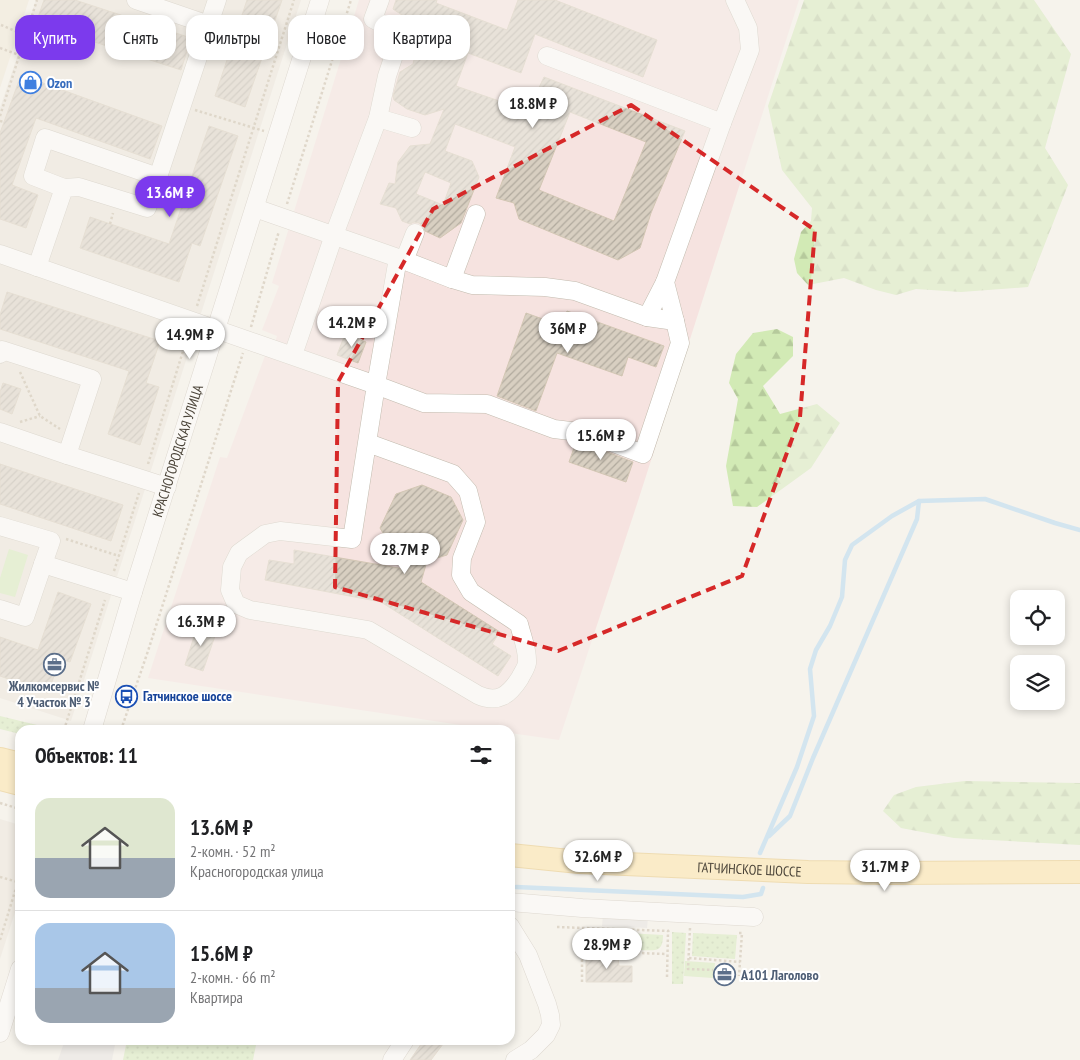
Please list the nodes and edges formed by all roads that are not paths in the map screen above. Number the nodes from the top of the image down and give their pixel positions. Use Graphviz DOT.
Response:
graph roads {
  1 [pos="136,0"];
  2 [pos="217,0"];
  3 [pos="320,0"];
  4 [pos="380,0"];
  5 [pos="735,0"];
  6 [pos="212,15"];
  7 [pos="186,17"];
  8 [pos="547,56"];
  9 [pos="197,60"];
  10 [pos="378,118"];
  11 [pos="722,123"];
  12 [pos="412,128"];
  13 [pos="158,177"];
  14 [pos="64,188"];
  15 [pos="256,208"];
  16 [pos="476,214"];
  17 [pos="415,233"];
  18 [pos="334,235"];
  19 [pos="0,254"];
  20 [pos="401,260"];
  21 [pos="36,267"];
  22 [pos="452,278"];
  23 [pos="666,282"];
  24 [pos="647,316"];
  25 [pos="675,321"];
  26 [pos="217,330"];
  27 [pos="0,354"];
  28 [pos="292,355"];
  29 [pos="376,385"];
  30 [pos="0,432"];
  31 [pos="368,443"];
  32 [pos="67,455"];
  33 [pos="167,487"];
  34 [pos="0,526"];
  35 [pos="43,564"];
  36 [pos="133,592"];
  37 [pos="0,609"];
  38 [pos="93,725"];
  39 [pos="0,759"];
  40 [pos="15,763"];
  41 [pos="0,779"];
  42 [pos="15,783"];
  43 [pos="515,856"];
  44 [pos="1080,872"];
  45 [pos="515,903"];
  46 [pos="754,916"];
  47 [pos="515,934"];
  48 [pos="15,985"];
  49 [pos="0,1033"];
  50 [pos="402,1045"];
  51 [pos="392,1060"];
  52 [pos="514,1060"];
  1 -- 7 [label="street"];
  2 -- 6 [label="street"];
  3 -- 15 [label="street, КРАСНОГОРОДСКАЯ УЛИЦА"];
  4 -- 10 [label="street"];
  5 -- 11 [label="street"];
  8 -- 11 [label="street"];
  9 -- 13 [label="street"];
  10 -- 12 [label="street"];
  10 -- 18 [label="street"];
  11 -- 23 [label="street"];
  13 -- 14 [label="street"];
  13 -- 14 [label="street"];
  14 -- 21 [label="street"];
  15 -- 18 [label="street"];
  15 -- 26 [label="street, КРАСНОГОРОДСКАЯ УЛИЦА"];
  16 -- 22 [label="street"];
  17 -- 20 [label="street"];
  18 -- 20 [label="street"];
  18 -- 28 [label="street"];
  19 -- 21 [label="street"];
  20 -- 22 [label="street"];
  20 -- 29 [label="street"];
  21 -- 26 [label="street"];
  22 -- 24 [label="street"];
  23 -- 24 [label="street"];
  23 -- 25 [label="street"];
  24 -- 25 [label="street"];
  25 -- 29 [label="street"];
  26 -- 28 [label="street"];
  26 -- 33 [label="street, КРАСНОГОРОДСКАЯ УЛИЦА"];
  27 -- 32 [label="street"];
  28 -- 29 [label="street"];
  29 -- 31 [label="street"];
  30 -- 32 [label="street"];
  31 -- 31 [label="street"];
  32 -- 33 [label="street"];
  33 -- 36 [label="street, КРАСНОГОРОДСКАЯ УЛИЦА"];
  34 -- 35 [label="street"];
  35 -- 36 [label="street"];
  35 -- 37 [label="street"];
  36 -- 38 [label="street, КРАСНОГОРОДСКАЯ УЛИЦА"];
  39 -- 40 [label="main road"];
  41 -- 42 [label="main road"];
  43 -- 44 [label="main road, ГАТЧИНСКОЕ ШОССЕ"];
  45 -- 46 [label="street"];
  47 -- 52 [label="street"];
  48 -- 49 [label="street"];
  50 -- 51 [label="street"];
}
